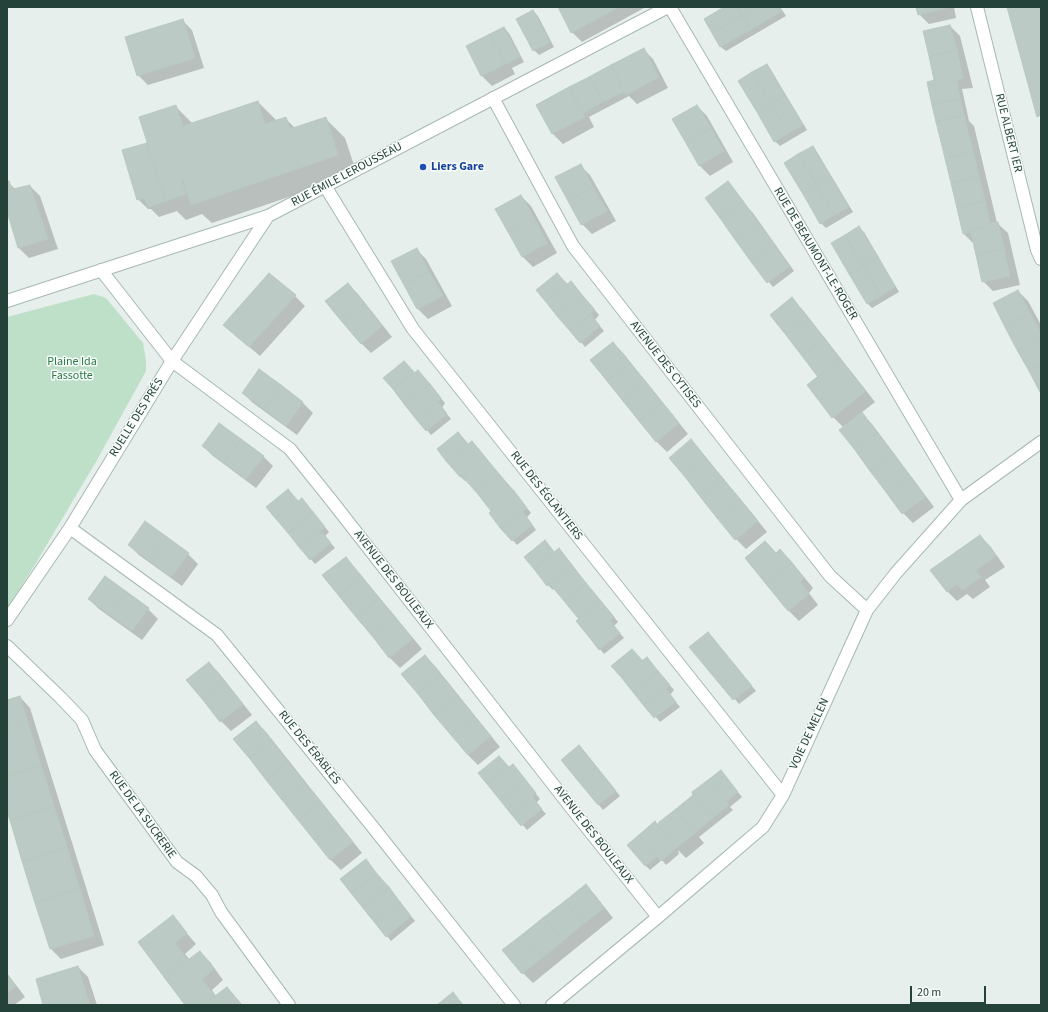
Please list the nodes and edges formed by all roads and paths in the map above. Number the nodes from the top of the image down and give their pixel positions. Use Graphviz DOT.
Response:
graph roads {
  1 [pos="669,7"];
  2 [pos="977,7"];
  3 [pos="493,98"];
  4 [pos="325,186"];
  5 [pos="268,216"];
  6 [pos="1041,259"];
  7 [pos="101,270"];
  8 [pos="7,301"];
  9 [pos="172,361"];
  10 [pos="1041,442"];
  11 [pos="961,500"];
  12 [pos="70,528"];
  13 [pos="867,610"];
  14 [pos="7,620"];
  15 [pos="7,646"];
  16 [pos="783,795"];
  17 [pos="658,917"];
  18 [pos="289,1005"];
  19 [pos="514,1005"];
  20 [pos="552,1005"];
  1 -- 3 [label="street, RUE ÉMILE LEROUSSEAU"];
  1 -- 11 [label="street, RUE DE BEAUMONT-LE-ROGER"];
  2 -- 6 [label="street, RUE ALBERT IER"];
  3 -- 4 [label="street, RUE ÉMILE LEROUSSEAU"];
  3 -- 13 [label="street, AVENUE DES CYTISES"];
  4 -- 5 [label="street, RUE ÉMILE LEROUSSEAU"];
  4 -- 16 [label="street, RUE DES ÉGLANTIERS"];
  5 -- 7 [label="street, RUE ÉMILE LEROUSSEAU"];
  5 -- 9 [label="street, RUELLE DES PRÉS"];
  7 -- 8 [label="street, RUE ÉMILE LEROUSSEAU"];
  7 -- 9 [label="street, AVENUE DES BOULEAUX"];
  9 -- 12 [label="street, RUELLE DES PRÉS"];
  9 -- 17 [label="street, AVENUE DES BOULEAUX"];
  10 -- 11 [label="street, VOIE DE MELEN"];
  11 -- 13 [label="street, VOIE DE MELEN"];
  12 -- 14 [label="street, RUELLE DES PRÉS"];
  12 -- 19 [label="street, RUE DES ÉRABLES"];
  13 -- 16 [label="street, VOIE DE MELEN"];
  15 -- 18 [label="street, RUE DE LA SUCRERIE"];
  16 -- 17 [label="street, VOIE DE MELEN"];
  17 -- 20 [label="street, VOIE DE MELEN"];
}
